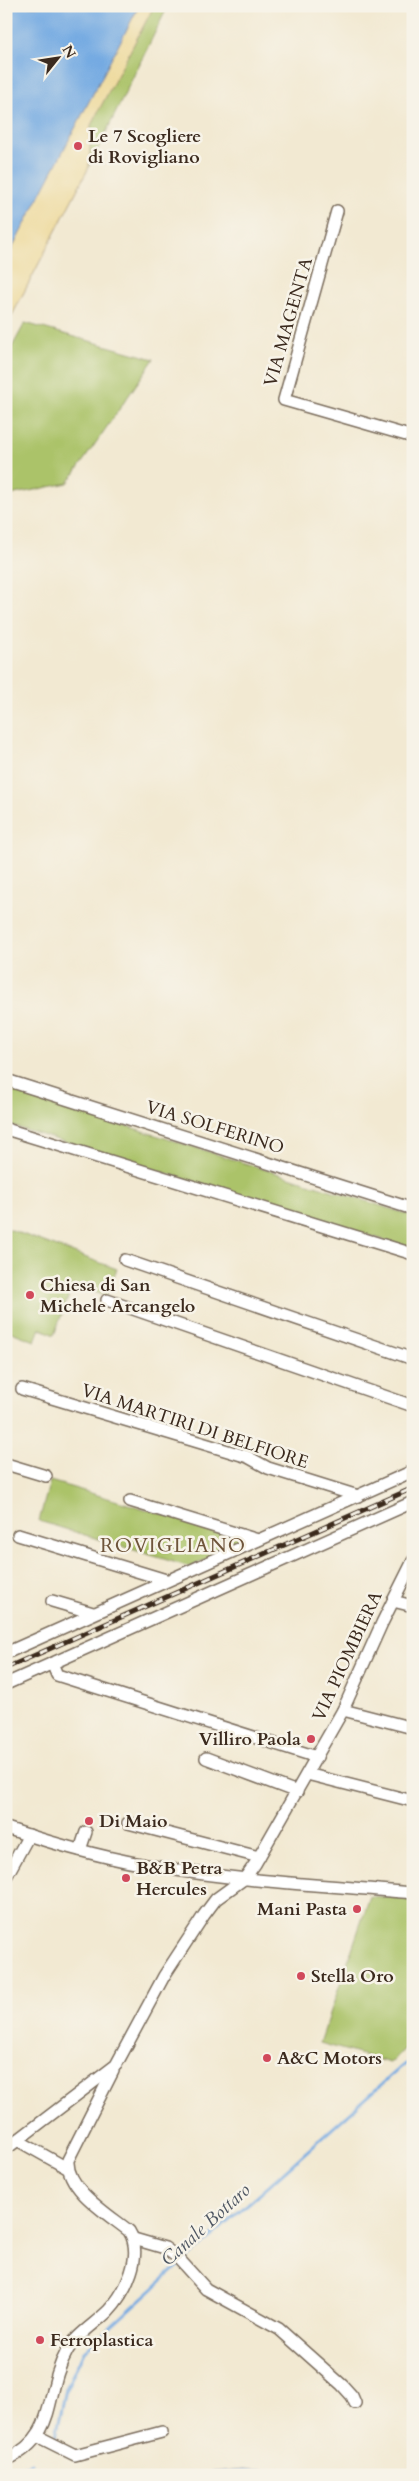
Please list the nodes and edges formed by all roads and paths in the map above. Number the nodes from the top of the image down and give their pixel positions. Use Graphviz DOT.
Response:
graph roads {
  1 [pos="337,211"];
  2 [pos="413,438"];
  3 [pos="6,1080"];
  4 [pos="6,1129"];
  5 [pos="413,1209"];
  6 [pos="413,1254"];
  7 [pos="125,1260"];
  8 [pos="107,1300"];
  9 [pos="413,1359"];
  10 [pos="22,1389"];
  11 [pos="413,1406"];
  12 [pos="6,1464"];
  13 [pos="413,1472"];
  14 [pos="46,1476"];
  15 [pos="358,1496"];
  16 [pos="130,1501"];
  17 [pos="413,1502"];
  18 [pos="18,1535"];
  19 [pos="258,1540"];
  20 [pos="413,1560"];
  21 [pos="166,1580"];
  22 [pos="52,1601"];
  23 [pos="392,1601"];
  24 [pos="413,1606"];
  25 [pos="93,1613"];
  26 [pos="6,1653"];
  27 [pos="52,1663"];
  28 [pos="6,1684"];
  29 [pos="343,1710"];
  30 [pos="413,1728"];
  31 [pos="317,1757"];
  32 [pos="206,1758"];
  33 [pos="307,1774"];
  34 [pos="297,1792"];
  35 [pos="413,1801"];
  36 [pos="128,1823"];
  37 [pos="6,1828"];
  38 [pos="86,1832"];
  39 [pos="28,1835"];
  40 [pos="80,1850"];
  41 [pos="260,1857"];
  42 [pos="6,1877"];
  43 [pos="245,1878"];
  44 [pos="413,1893"];
  45 [pos="116,2065"];
  46 [pos="17,2140"];
  47 [pos="6,2149"];
  48 [pos="67,2168"];
  49 [pos="134,2239"];
  50 [pos="355,2403"];
  51 [pos="162,2432"];
  52 [pos="36,2436"];
  53 [pos="6,2460"];
  1 -- 2 [label="street, VIA MAGENTA"];
  3 -- 5 [label="street, VIA SOLFERINO"];
  4 -- 6 [label="street"];
  7 -- 9 [label="street"];
  8 -- 11 [label="street"];
  10 -- 15 [label="street, VIA MARTIRI DI BELFIORE"];
  12 -- 14 [label="street"];
  13 -- 15 [label="street"];
  15 -- 19 [label="street"];
  16 -- 19 [label="street"];
  17 -- 27 [label="street"];
  18 -- 21 [label="street"];
  19 -- 21 [label="street"];
  20 -- 23 [label="street, VIA PIOMBIERA"];
  21 -- 25 [label="street"];
  22 -- 25 [label="street"];
  23 -- 24 [label="street"];
  23 -- 29 [label="street, VIA PIOMBIERA"];
  25 -- 26 [label="street"];
  27 -- 28 [label="street"];
  27 -- 31 [label="street"];
  29 -- 30 [label="street"];
  29 -- 31 [label="street, VIA PIOMBIERA"];
  31 -- 33 [label="street, VIA PIOMBIERA"];
  32 -- 34 [label="street"];
  33 -- 34 [label="street, VIA PIOMBIERA"];
  33 -- 35 [label="street"];
  34 -- 41 [label="street, VIA PIOMBIERA"];
  36 -- 41 [label="street"];
  37 -- 39 [label="street"];
  38 -- 40 [label="street"];
  39 -- 40 [label="street"];
  39 -- 42 [label="street"];
  40 -- 43 [label="street"];
  41 -- 43 [label="street, VIA PIOMBIERA"];
  43 -- 44 [label="street"];
  43 -- 45 [label="street, VIA PIOMBIERA"];
  45 -- 46 [label="street, VIA PIOMBIERA"];
  45 -- 48 [label="street, VIA PIOMBIERA"];
  46 -- 47 [label="street, VIA PIOMBIERA"];
  46 -- 48 [label="street"];
  48 -- 49 [label="street"];
  49 -- 50 [label="street"];
  49 -- 52 [label="street"];
  51 -- 52 [label="street"];
  52 -- 53 [label="street"];
}
